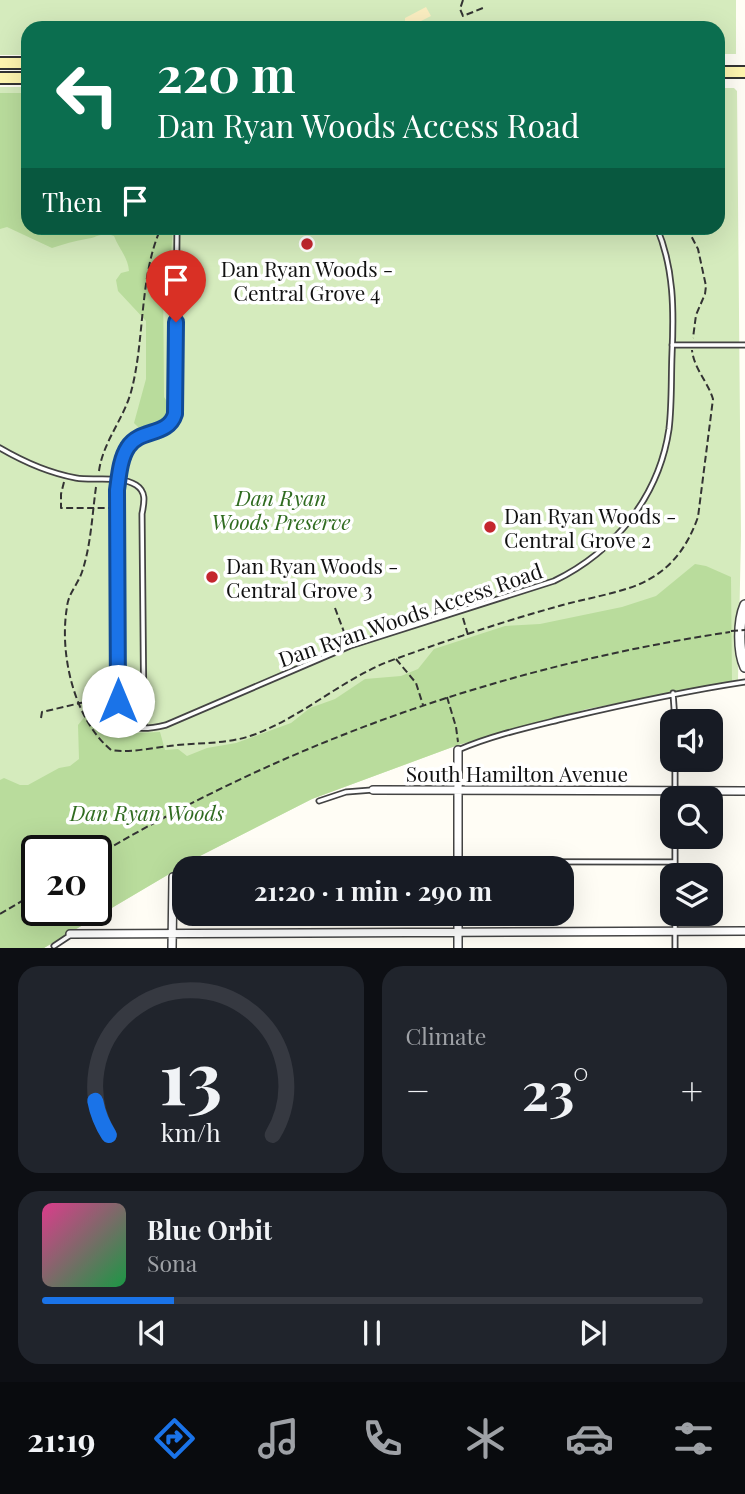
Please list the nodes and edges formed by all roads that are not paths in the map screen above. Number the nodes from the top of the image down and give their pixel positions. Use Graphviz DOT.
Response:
graph roads {
  1 [pos="0,63"];
  2 [pos="21,63"];
  3 [pos="725,72"];
  4 [pos="745,72"];
  5 [pos="0,78"];
  6 [pos="21,78"];
  7 [pos="177,235"];
  8 [pos="660,235"];
  9 [pos="673,345"];
  10 [pos="745,345"];
  11 [pos="0,448"];
  12 [pos="119,480"];
  13 [pos="745,606"];
  14 [pos="745,667"];
  15 [pos="745,682"];
  16 [pos="673,693"];
  17 [pos="674,709"];
  18 [pos="144,728"];
  19 [pos="458,750"];
  20 [pos="373,790"];
  21 [pos="458,790"];
  22 [pos="745,790"];
  23 [pos="723,791"];
  24 [pos="660,794"];
  25 [pos="319,801"];
  26 [pos="675,849"];
  27 [pos="458,856"];
  28 [pos="675,862"];
  29 [pos="574,863"];
  30 [pos="172,926"];
  31 [pos="458,926"];
  32 [pos="676,926"];
  33 [pos="745,931"];
  34 [pos="676,932"];
  35 [pos="172,933"];
  36 [pos="71,934"];
  37 [pos="458,934"];
  38 [pos="54,946"];
  39 [pos="172,948"];
  40 [pos="458,948"];
  41 [pos="675,948"];
  1 -- 2 [label="main road"];
  3 -- 4 [label="main road"];
  5 -- 6 [label="main road"];
  7 -- 12 [label="lane"];
  8 -- 9 [label="lane, Dan Ryan Woods Access Road"];
  9 -- 10 [label="lane"];
  9 -- 18 [label="lane, Dan Ryan Woods Access Road"];
  11 -- 12 [label="lane"];
  12 -- 18 [label="lane"];
  12 -- 18 [label="lane"];
  13 -- 14 [label="street"];
  15 -- 16 [label="lane"];
  16 -- 17 [label="lane"];
  16 -- 19 [label="lane"];
  19 -- 21 [label="street"];
  20 -- 21 [label="street, South Hamilton Avenue"];
  20 -- 25 [label="lane"];
  21 -- 24 [label="street, South Hamilton Avenue"];
  21 -- 27 [label="street"];
  22 -- 23 [label="street, South Hamilton Avenue"];
  26 -- 28 [label="lane"];
  28 -- 29 [label="lane"];
  30 -- 35 [label="street"];
  31 -- 37 [label="street"];
  32 -- 34 [label="lane"];
  33 -- 34 [label="street"];
  34 -- 37 [label="street"];
  34 -- 41 [label="lane"];
  35 -- 36 [label="street"];
  35 -- 37 [label="street"];
  35 -- 39 [label="street"];
  36 -- 38 [label="lane"];
  37 -- 40 [label="street"];
}
